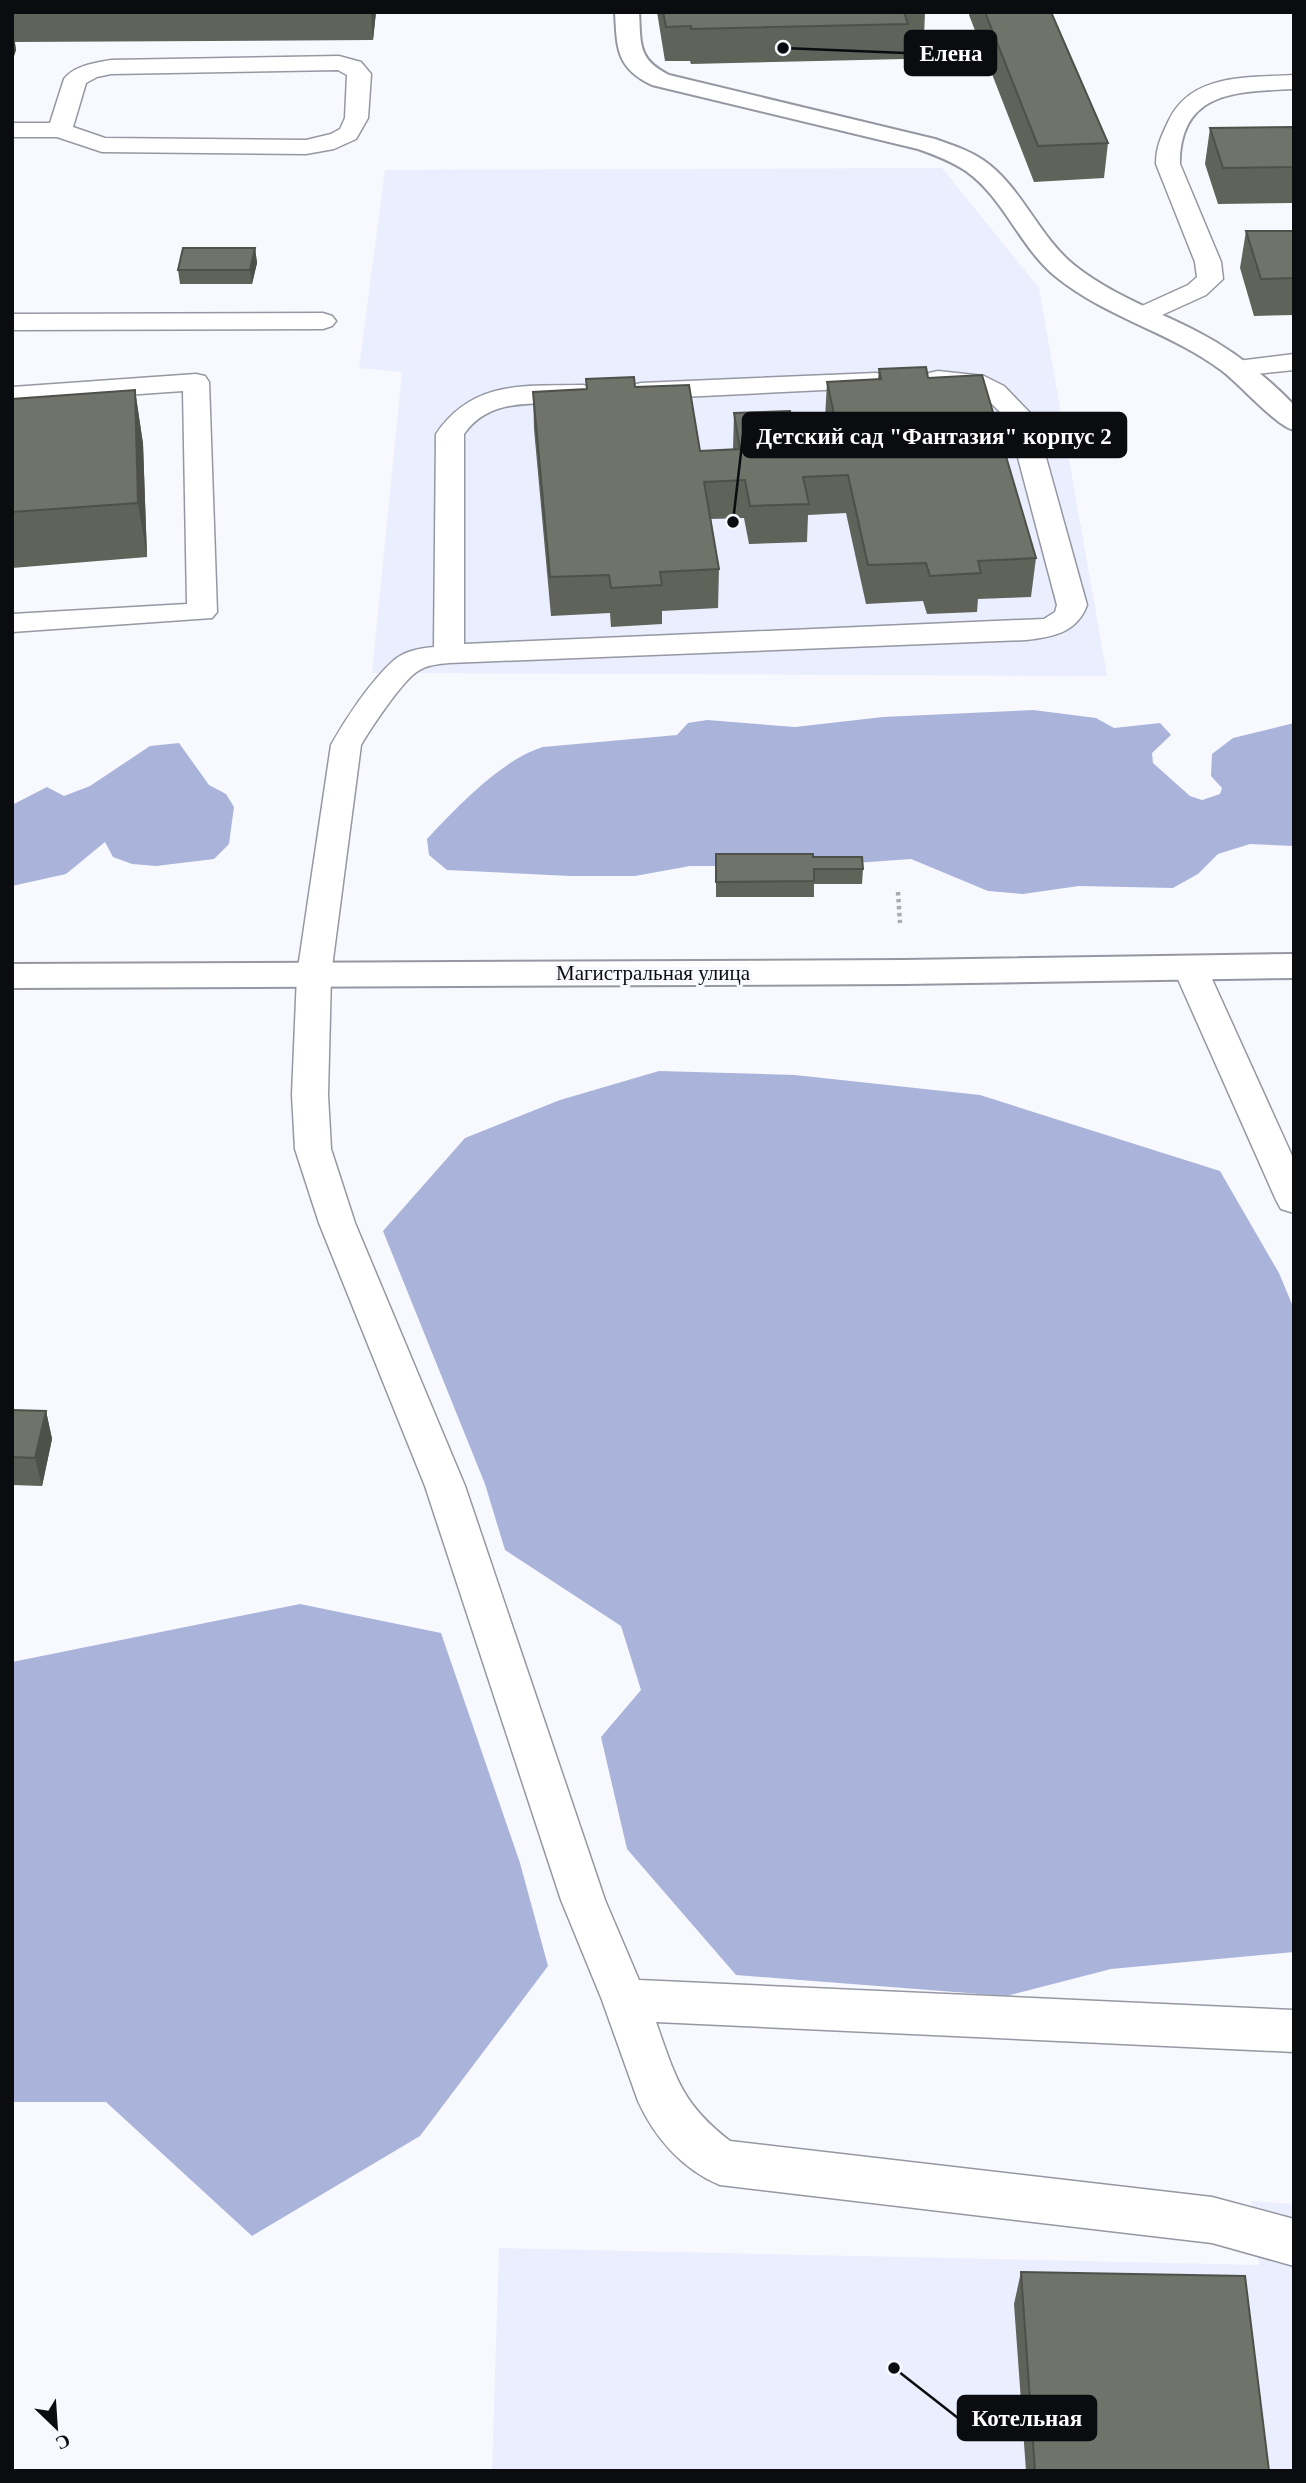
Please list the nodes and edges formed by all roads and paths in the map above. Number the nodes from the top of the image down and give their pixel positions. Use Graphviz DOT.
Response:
graph roads {
  1 [pos="628,12"];
  2 [pos="1294,82"];
  3 [pos="12,130"];
  4 [pos="60,130"];
  5 [pos="1142,315"];
  6 [pos="323,321"];
  7 [pos="12,322"];
  8 [pos="1294,362"];
  9 [pos="1238,368"];
  10 [pos="12,394"];
  11 [pos="1294,422"];
  12 [pos="12,623"];
  13 [pos="449,654"];
  14 [pos="1294,967"];
  15 [pos="1190,968"];
  16 [pos="314,975"];
  17 [pos="12,976"];
  18 [pos="1294,1200"];
  19 [pos="625,2000"];
  20 [pos="1294,2031"];
  21 [pos="1294,2243"];
  1 -- 5 [label="street"];
  2 -- 5 [label="lane"];
  3 -- 4 [label="lane"];
  4 -- 4 [label="lane"];
  5 -- 9 [label="street"];
  6 -- 7 [label="lane"];
  8 -- 9 [label="lane"];
  9 -- 11 [label="street"];
  10 -- 12 [label="lane"];
  13 -- 13 [label="lane"];
  13 -- 16 [label="lane"];
  14 -- 15 [label="street, Магистральная улица"];
  15 -- 16 [label="street, Магистральная улица"];
  15 -- 18 [label="lane"];
  16 -- 17 [label="street, Магистральная улица"];
  16 -- 19 [label="lane"];
  19 -- 20 [label="lane"];
  19 -- 21 [label="lane"];
}
